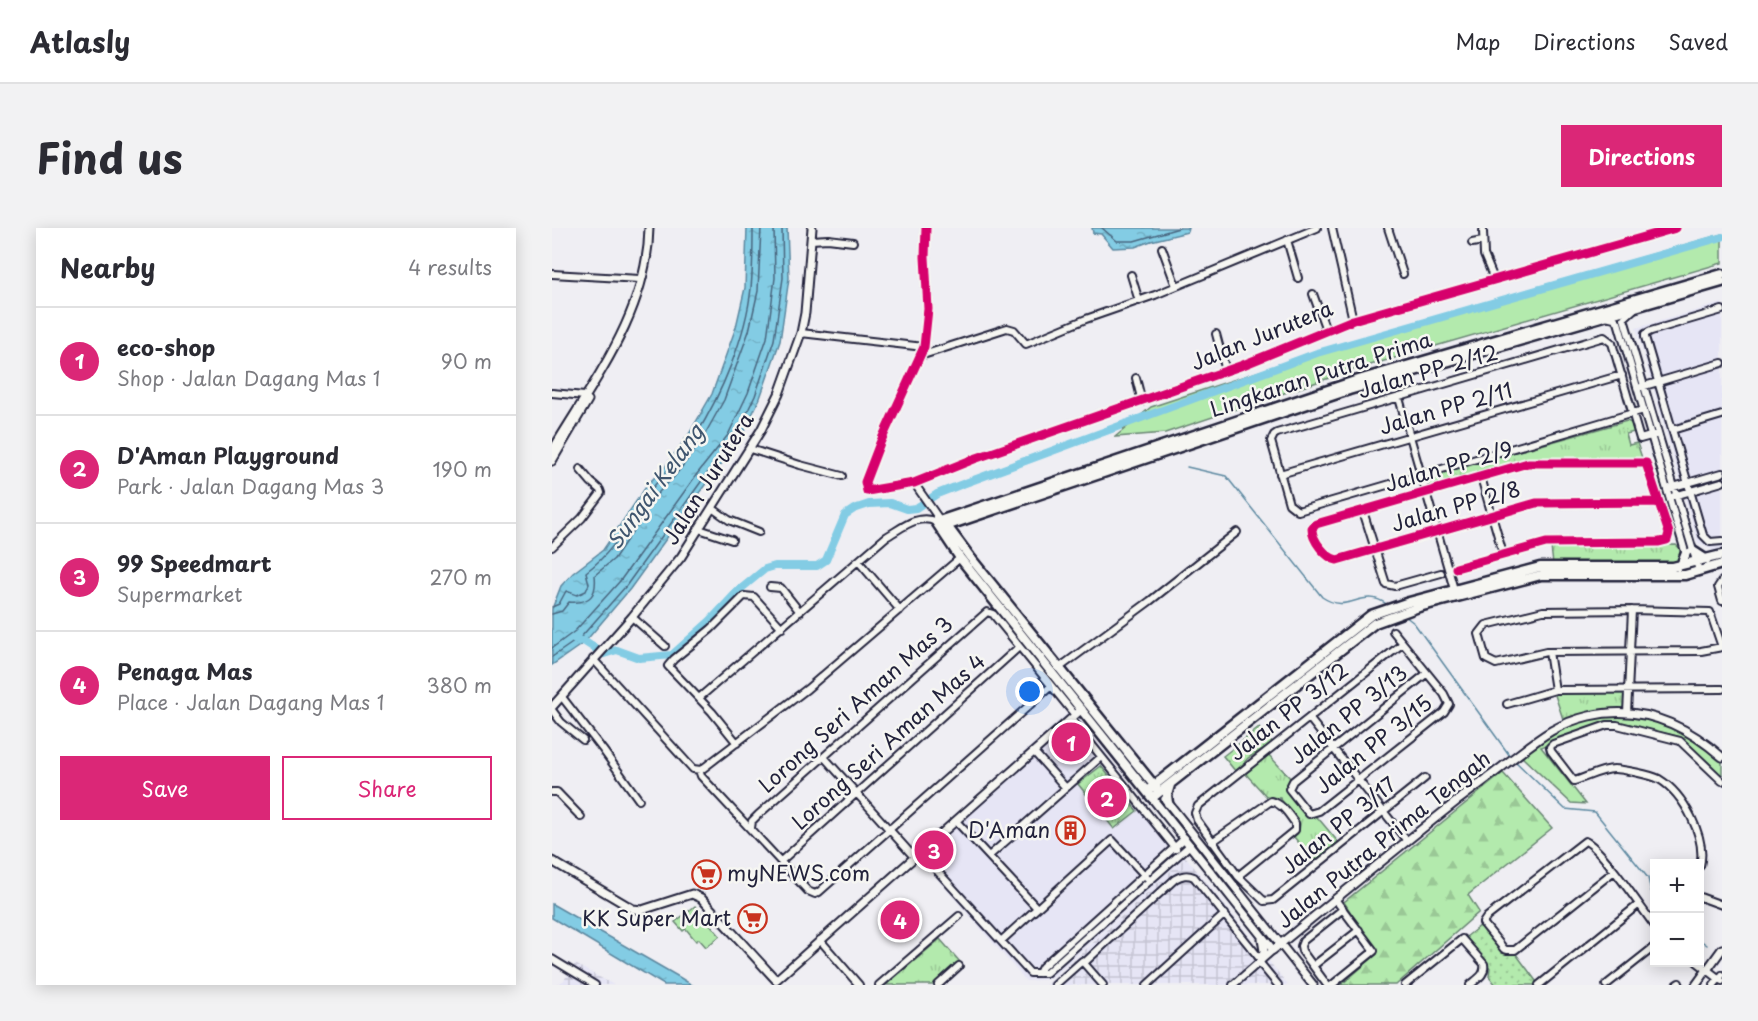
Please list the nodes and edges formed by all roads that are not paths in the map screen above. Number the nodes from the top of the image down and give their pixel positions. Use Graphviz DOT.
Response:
graph roads {
  1 [pos="649,228"];
  2 [pos="812,228"];
  3 [pos="926,228"];
  4 [pos="1317,228"];
  5 [pos="1332,228"];
  6 [pos="1388,228"];
  7 [pos="1676,228"];
  8 [pos="1483,231"];
  9 [pos="811,240"];
  10 [pos="1287,240"];
  11 [pos="1483,241"];
  12 [pos="853,242"];
  13 [pos="1472,243"];
  14 [pos="1162,248"];
  15 [pos="552,274"];
  16 [pos="1403,274"];
  17 [pos="1722,274"];
  18 [pos="1131,275"];
  19 [pos="1298,278"];
  20 [pos="640,279"];
  21 [pos="1494,279"];
  22 [pos="1722,282"];
  23 [pos="1176,286"];
  24 [pos="1313,294"];
  25 [pos="1139,300"];
  26 [pos="1639,306"];
  27 [pos="1722,310"];
  28 [pos="1603,316"];
  29 [pos="1353,320"];
  30 [pos="1326,330"];
  31 [pos="801,333"];
  32 [pos="1216,334"];
  33 [pos="924,347"];
  34 [pos="920,356"];
  35 [pos="1722,363"];
  36 [pos="602,371"];
  37 [pos="1226,371"];
  38 [pos="1622,375"];
  39 [pos="1136,378"];
  40 [pos="1658,382"];
  41 [pos="1641,387"];
  42 [pos="552,393"];
  43 [pos="585,396"];
  44 [pos="1399,398"];
  45 [pos="1142,402"];
  46 [pos="1644,411"];
  47 [pos="1633,413"];
  48 [pos="576,415"];
  49 [pos="1722,415"];
  50 [pos="1672,430"];
  51 [pos="566,433"];
  52 [pos="1654,435"];
  53 [pos="1410,436"];
  54 [pos="750,449"];
  55 [pos="552,452"];
  56 [pos="552,461"];
  57 [pos="580,469"];
  58 [pos="1722,473"];
  59 [pos="1280,474"];
  60 [pos="1421,475"];
  61 [pos="842,476"];
  62 [pos="1480,477"];
  63 [pos="1722,482"];
  64 [pos="914,483"];
  65 [pos="1687,483"];
  66 [pos="1670,488"];
  67 [pos="1690,491"];
  68 [pos="1426,492"];
  69 [pos="1672,496"];
  70 [pos="1659,502"];
  71 [pos="712,508"];
  72 [pos="1363,511"];
  73 [pos="1492,516"];
  74 [pos="939,520"];
  75 [pos="699,529"];
  76 [pos="759,532"];
  77 [pos="1237,532"];
  78 [pos="1437,532"];
  79 [pos="732,540"];
  80 [pos="1722,541"];
  81 [pos="552,547"];
  82 [pos="1375,550"];
  83 [pos="1689,552"];
  84 [pos="1503,554"];
  85 [pos="1722,555"];
  86 [pos="960,558"];
  87 [pos="1337,560"];
  88 [pos="1707,560"];
  89 [pos="859,562"];
  90 [pos="1722,564"];
  91 [pos="1678,567"];
  92 [pos="1456,568"];
  93 [pos="1694,568"];
  94 [pos="1441,573"];
  95 [pos="1722,581"];
  96 [pos="770,587"];
  97 [pos="1456,594"];
  98 [pos="1722,601"];
  99 [pos="900,610"];
  100 [pos="1632,610"];
  101 [pos="800,612"];
  102 [pos="1389,612"];
  103 [pos="632,617"];
  104 [pos="782,628"];
  105 [pos="1393,631"];
  106 [pos="1402,644"];
  107 [pos="665,646"];
  108 [pos="1019,647"];
  109 [pos="1722,648"];
  110 [pos="1630,651"];
  111 [pos="1549,652"];
  112 [pos="596,656"];
  113 [pos="1059,668"];
  114 [pos="1426,674"];
  115 [pos="1050,687"];
  116 [pos="1722,689"];
  117 [pos="1555,690"];
  118 [pos="1628,690"];
  119 [pos="562,697"];
  120 [pos="699,698"];
  121 [pos="1508,704"];
  122 [pos="552,709"];
  123 [pos="1627,714"];
  124 [pos="1076,715"];
  125 [pos="1309,718"];
  126 [pos="584,740"];
  127 [pos="737,743"];
  128 [pos="1333,748"];
  129 [pos="1034,752"];
  130 [pos="1721,755"];
  131 [pos="824,757"];
  132 [pos="1101,757"];
  133 [pos="699,770"];
  134 [pos="1145,774"];
  135 [pos="1425,778"];
  136 [pos="1168,780"];
  137 [pos="1358,780"];
  138 [pos="1722,781"];
  139 [pos="1066,788"];
  140 [pos="552,792"];
  141 [pos="1153,792"];
  142 [pos="857,793"];
  143 [pos="639,800"];
  144 [pos="1168,803"];
  145 [pos="1319,811"];
  146 [pos="1383,811"];
  147 [pos="581,817"];
  148 [pos="956,821"];
  149 [pos="751,828"];
  150 [pos="890,830"];
  151 [pos="1407,841"];
  152 [pos="1187,842"];
  153 [pos="1212,842"];
  154 [pos="1174,848"];
  155 [pos="1179,854"];
  156 [pos="917,855"];
  157 [pos="989,856"];
  158 [pos="1701,859"];
  159 [pos="552,861"];
  160 [pos="781,861"];
  161 [pos="1613,872"];
  162 [pos="1143,874"];
  163 [pos="1238,876"];
  164 [pos="1150,881"];
  165 [pos="1704,898"];
  166 [pos="1335,899"];
  167 [pos="1638,905"];
  168 [pos="1722,905"];
  169 [pos="1036,908"];
  170 [pos="1343,909"];
  171 [pos="1225,914"];
  172 [pos="959,916"];
  173 [pos="1650,920"];
  174 [pos="1269,930"];
  175 [pos="1359,930"];
  176 [pos="1292,935"];
  177 [pos="1262,936"];
  178 [pos="820,940"];
  179 [pos="1001,941"];
  180 [pos="1280,944"];
  181 [pos="1722,949"];
  182 [pos="1273,950"];
  183 [pos="1650,950"];
  184 [pos="1290,956"];
  185 [pos="552,959"];
  186 [pos="1260,961"];
  187 [pos="1084,963"];
  188 [pos="959,966"];
  189 [pos="1313,966"];
  190 [pos="1703,967"];
  191 [pos="1707,970"];
  192 [pos="1039,974"];
  193 [pos="1719,980"];
  194 [pos="773,982"];
  195 [pos="595,985"];
  196 [pos="859,985"];
  197 [pos="879,985"];
  198 [pos="938,985"];
  199 [pos="1055,985"];
  200 [pos="1103,985"];
  201 [pos="1147,985"];
  202 [pos="1233,985"];
  203 [pos="1278,985"];
  204 [pos="1313,985"];
  205 [pos="1327,985"];
  206 [pos="1332,985"];
  207 [pos="1405,985"];
  208 [pos="1470,985"];
  209 [pos="1539,985"];
  210 [pos="1606,985"];
  211 [pos="1696,985"];
  1 -- 20 [label="street"];
  2 -- 9 [label="street, Jalan Jurutera"];
  3 -- 33 [label="street"];
  4 -- 10 [label="street"];
  5 -- 29 [label="street"];
  6 -- 16 [label="street"];
  7 -- 21 [label="street, Jalan Jurutera"];
  8 -- 11 [label="street"];
  9 -- 12 [label="street"];
  9 -- 31 [label="street, Jalan Jurutera"];
  10 -- 19 [label="street"];
  10 -- 23 [label="street"];
  11 -- 13 [label="street"];
  11 -- 21 [label="street"];
  14 -- 23 [label="street"];
  15 -- 20 [label="street"];
  17 -- 74 [label="main road, Lingkaran Putra Prima"];
  18 -- 25 [label="street"];
  20 -- 36 [label="street"];
  21 -- 29 [label="street, Jalan Jurutera"];
  22 -- 26 [label="main road, Lingkaran Putra Prima"];
  23 -- 25 [label="street"];
  24 -- 30 [label="street"];
  25 -- 34 [label="street"];
  26 -- 28 [label="main road, Lingkaran Putra Prima"];
  26 -- 41 [label="street"];
  27 -- 40 [label="street"];
  28 -- 41 [label="street"];
  28 -- 74 [label="main road, Lingkaran Putra Prima"];
  29 -- 30 [label="street, Jalan Jurutera"];
  30 -- 37 [label="street, Jalan Jurutera"];
  31 -- 33 [label="street"];
  31 -- 54 [label="street, Jalan Jurutera"];
  32 -- 37 [label="street"];
  33 -- 34 [label="street"];
  34 -- 64 [label="street, Jalan Jurutera"];
  35 -- 40 [label="street"];
  36 -- 43 [label="street"];
  36 -- 48 [label="street"];
  37 -- 45 [label="street, Jalan Jurutera"];
  38 -- 44 [label="street, Jalan PP 2/12"];
  38 -- 47 [label="street"];
  38 -- 53 [label="street, Jalan PP 2/11"];
  39 -- 45 [label="street"];
  40 -- 41 [label="street"];
  40 -- 50 [label="street"];
  41 -- 46 [label="street"];
  41 -- 52 [label="street"];
  42 -- 43 [label="street"];
  43 -- 48 [label="street"];
  44 -- 53 [label="street"];
  44 -- 59 [label="street, Jalan PP 2/12"];
  45 -- 64 [label="street, Jalan Jurutera"];
  46 -- 47 [label="street"];
  46 -- 52 [label="street"];
  47 -- 52 [label="street"];
  47 -- 60 [label="street"];
  48 -- 51 [label="street"];
  49 -- 50 [label="street"];
  50 -- 65 [label="street"];
  51 -- 55 [label="street"];
  51 -- 56 [label="street"];
  52 -- 66 [label="street"];
  53 -- 59 [label="street, Jalan PP 2/11"];
  53 -- 60 [label="street"];
  54 -- 61 [label="street"];
  54 -- 71 [label="street, Jalan Jurutera"];
  57 -- 81 [label="street"];
  58 -- 65 [label="street"];
  59 -- 60 [label="street"];
  60 -- 68 [label="street"];
  62 -- 68 [label="street, Jalan PP 2/9"];
  62 -- 70 [label="street, Jalan PP 2/9"];
  62 -- 73 [label="street"];
  63 -- 67 [label="street"];
  64 -- 74 [label="street"];
  65 -- 66 [label="street"];
  65 -- 67 [label="street"];
  66 -- 69 [label="street"];
  67 -- 69 [label="street"];
  67 -- 80 [label="street"];
  68 -- 72 [label="street, Jalan PP 2/9"];
  68 -- 78 [label="street"];
  69 -- 83 [label="street"];
  70 -- 73 [label="street, Jalan PP 2/8"];
  70 -- 84 [label="street"];
  71 -- 75 [label="street, Jalan Jurutera"];
  71 -- 76 [label="street"];
  72 -- 82 [label="street"];
  72 -- 87 [label="street, Jalan PP 2/9"];
  73 -- 78 [label="street, Jalan PP 2/8"];
  73 -- 84 [label="street"];
  74 -- 86 [label="main road"];
  74 -- 89 [label="street"];
  74 -- 113 [label="main road"];
  75 -- 79 [label="street"];
  75 -- 103 [label="street, Jalan Jurutera"];
  77 -- 113 [label="street"];
  78 -- 82 [label="street, Jalan PP 2/8"];
  78 -- 97 [label="street"];
  82 -- 87 [label="street, Jalan PP 2/8"];
  82 -- 94 [label="street"];
  83 -- 88 [label="main road"];
  83 -- 91 [label="main road"];
  83 -- 93 [label="street"];
  84 -- 92 [label="street"];
  85 -- 88 [label="main road"];
  86 -- 99 [label="street"];
  86 -- 124 [label="main road"];
  88 -- 93 [label="main road"];
  89 -- 99 [label="street"];
  89 -- 101 [label="street"];
  90 -- 93 [label="main road"];
  91 -- 93 [label="main road"];
  91 -- 97 [label="main road"];
  93 -- 97 [label="main road"];
  95 -- 98 [label="street"];
  96 -- 101 [label="street"];
  97 -- 102 [label="main road"];
  97 -- 102 [label="main road"];
  99 -- 127 [label="street"];
  100 -- 109 [label="street"];
  100 -- 110 [label="street"];
  100 -- 111 [label="street"];
  101 -- 104 [label="street"];
  102 -- 136 [label="main road"];
  103 -- 107 [label="street"];
  103 -- 112 [label="street, Jalan Jurutera"];
  104 -- 120 [label="street"];
  104 -- 120 [label="street"];
  105 -- 106 [label="street"];
  106 -- 114 [label="street"];
  106 -- 125 [label="street, Jalan PP 3/12"];
  108 -- 115 [label="street"];
  108 -- 131 [label="street, Lorong Seri Aman Mas 3"];
  108 -- 142 [label="street, Lorong Seri Aman Mas 4"];
  109 -- 110 [label="street"];
  110 -- 111 [label="street"];
  110 -- 118 [label="street"];
  111 -- 117 [label="street"];
  112 -- 119 [label="street, Jalan Jurutera"];
  112 -- 133 [label="street"];
  113 -- 134 [label="main road"];
  114 -- 128 [label="street, Jalan PP 3/13"];
  114 -- 137 [label="street, Jalan PP 3/15"];
  115 -- 124 [label="street"];
  115 -- 150 [label="street"];
  116 -- 118 [label="street"];
  117 -- 118 [label="street"];
  117 -- 121 [label="street"];
  118 -- 123 [label="street"];
  119 -- 122 [label="street, Jalan Jurutera"];
  119 -- 143 [label="street"];
  120 -- 127 [label="street"];
  122 -- 126 [label="street"];
  123 -- 130 [label="street, Jalan Putra Prima Tengah"];
  123 -- 151 [label="street, Jalan Putra Prima Tengah"];
  124 -- 129 [label="street"];
  124 -- 132 [label="street"];
  124 -- 141 [label="main road"];
  125 -- 128 [label="street"];
  125 -- 153 [label="street, Jalan PP 3/12"];
  127 -- 133 [label="street"];
  128 -- 137 [label="street"];
  128 -- 145 [label="street, Jalan PP 3/13"];
  129 -- 139 [label="street"];
  129 -- 148 [label="street"];
  131 -- 142 [label="street"];
  131 -- 149 [label="street, Lorong Seri Aman Mas 3"];
  132 -- 139 [label="street"];
  132 -- 154 [label="street"];
  133 -- 149 [label="street"];
  134 -- 136 [label="main road"];
  134 -- 141 [label="main road"];
  135 -- 146 [label="street, Jalan PP 3/17"];
  136 -- 141 [label="main road"];
  136 -- 144 [label="main road"];
  137 -- 145 [label="street, Jalan PP 3/15"];
  137 -- 146 [label="street"];
  138 -- 158 [label="street"];
  139 -- 157 [label="street"];
  140 -- 147 [label="street"];
  141 -- 144 [label="street"];
  141 -- 152 [label="street"];
  142 -- 150 [label="street"];
  142 -- 160 [label="street, Lorong Seri Aman Mas 4"];
  144 -- 174 [label="street"];
  146 -- 151 [label="street"];
  146 -- 163 [label="street, Jalan PP 3/17"];
  148 -- 156 [label="street"];
  148 -- 157 [label="street"];
  149 -- 160 [label="street"];
  150 -- 156 [label="street"];
  150 -- 160 [label="street"];
  151 -- 166 [label="street, Jalan Putra Prima Tengah"];
  152 -- 154 [label="street"];
  152 -- 155 [label="street"];
  152 -- 177 [label="street"];
  153 -- 163 [label="street"];
  153 -- 163 [label="street"];
  154 -- 155 [label="street"];
  154 -- 162 [label="street"];
  155 -- 164 [label="street"];
  156 -- 178 [label="street"];
  156 -- 179 [label="street"];
  157 -- 169 [label="street"];
  159 -- 194 [label="street"];
  161 -- 161 [label="street"];
  161 -- 167 [label="street"];
  162 -- 164 [label="street"];
  162 -- 169 [label="street"];
  162 -- 192 [label="street"];
  164 -- 192 [label="street"];
  165 -- 168 [label="street"];
  166 -- 170 [label="street"];
  166 -- 176 [label="street, Jalan Putra Prima Tengah"];
  167 -- 173 [label="street"];
  167 -- 209 [label="street"];
  169 -- 179 [label="street"];
  170 -- 175 [label="street"];
  170 -- 189 [label="street"];
  171 -- 186 [label="street"];
  171 -- 187 [label="street"];
  171 -- 201 [label="street"];
  172 -- 197 [label="street"];
  174 -- 176 [label="street"];
  174 -- 180 [label="street"];
  175 -- 189 [label="street"];
  175 -- 206 [label="street"];
  176 -- 180 [label="street, Jalan Putra Prima Tengah"];
  176 -- 184 [label="street"];
  177 -- 182 [label="street"];
  177 -- 186 [label="street"];
  178 -- 194 [label="street"];
  178 -- 196 [label="street"];
  179 -- 192 [label="street"];
  180 -- 182 [label="street, Jalan Putra Prima Tengah"];
  180 -- 184 [label="street"];
  181 -- 191 [label="street"];
  182 -- 186 [label="street"];
  183 -- 210 [label="street"];
  184 -- 204 [label="street"];
  185 -- 195 [label="street"];
  186 -- 202 [label="street"];
  186 -- 203 [label="street"];
  187 -- 199 [label="street"];
  187 -- 200 [label="street"];
  188 -- 198 [label="street"];
  189 -- 205 [label="street"];
  190 -- 191 [label="street"];
  191 -- 193 [label="street"];
  191 -- 211 [label="street"];
  207 -- 208 [label="street"];
}
